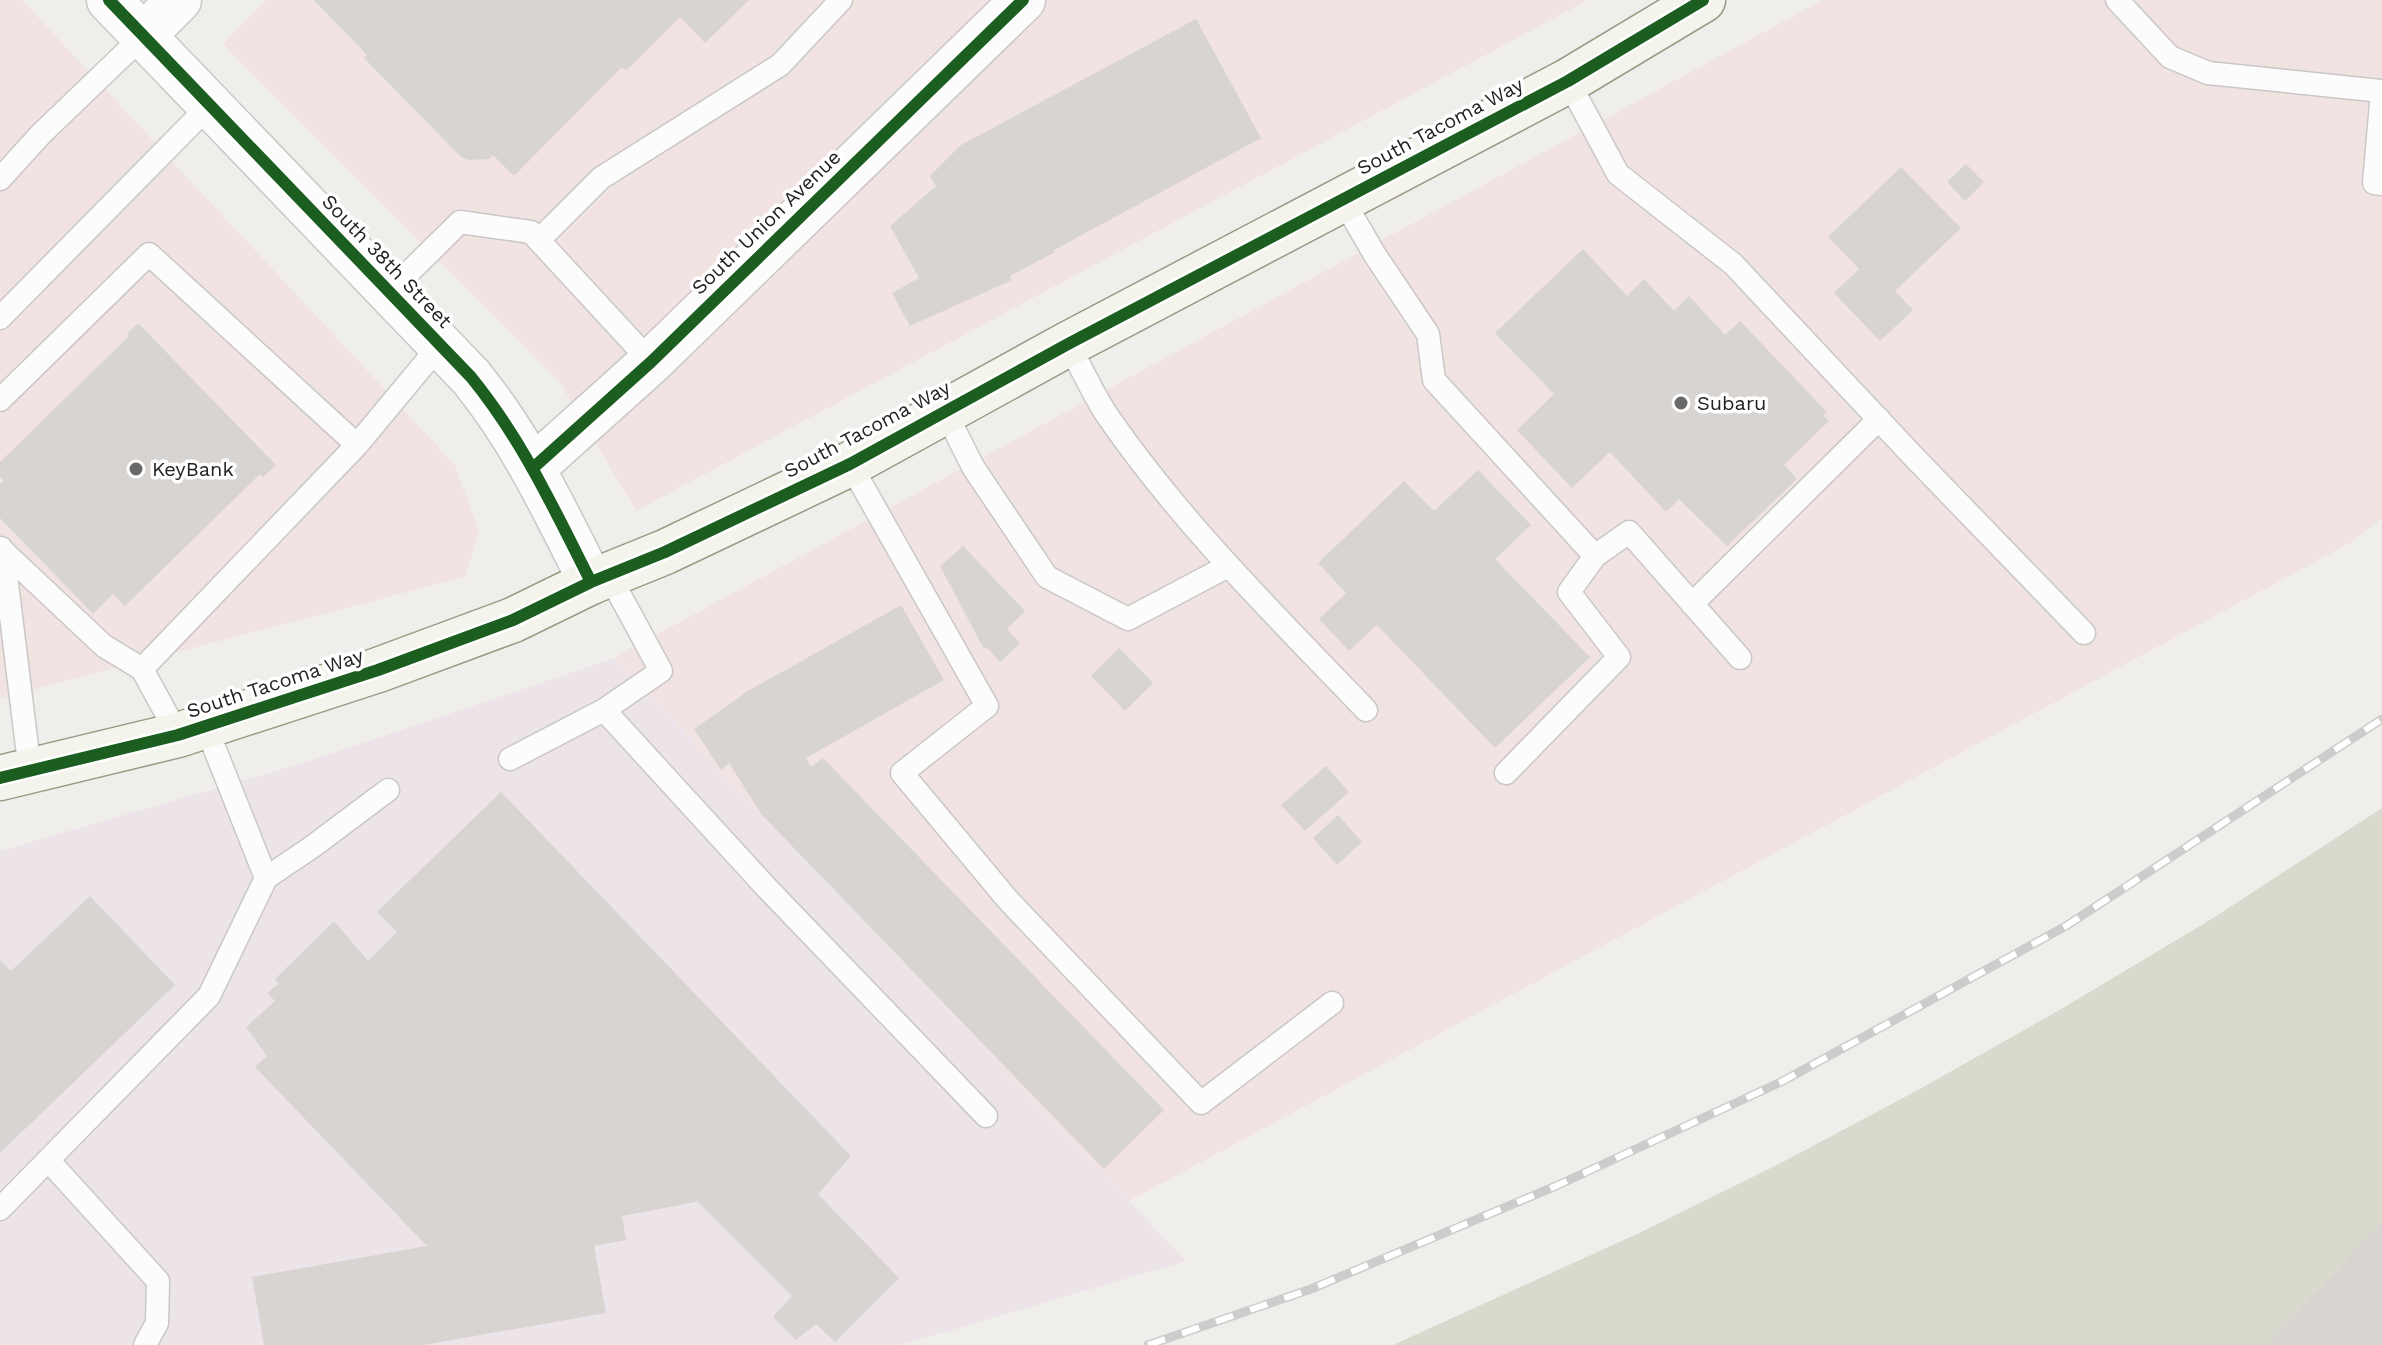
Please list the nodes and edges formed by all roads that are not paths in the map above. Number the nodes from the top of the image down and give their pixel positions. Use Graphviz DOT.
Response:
graph roads {
  1 [pos="109,0"];
  2 [pos="179,0"];
  3 [pos="841,0"];
  4 [pos="1023,0"];
  5 [pos="1703,0"];
  6 [pos="2117,0"];
  7 [pos="143,36"];
  8 [pos="1568,81"];
  9 [pos="2382,92"];
  10 [pos="210,105"];
  11 [pos="0,179"];
  12 [pos="2382,184"];
  13 [pos="1343,200"];
  14 [pos="539,240"];
  15 [pos="389,292"];
  16 [pos="0,318"];
  17 [pos="1068,344"];
  18 [pos="440,345"];
  19 [pos="651,362"];
  20 [pos="0,400"];
  21 [pos="945,411"];
  22 [pos="1879,419"];
  23 [pos="357,445"];
  24 [pos="850,464"];
  25 [pos="533,468"];
  26 [pos="1,549"];
  27 [pos="1595,556"];
  28 [pos="1228,566"];
  29 [pos="600,578"];
  30 [pos="1692,604"];
  31 [pos="2084,633"];
  32 [pos="1740,658"];
  33 [pos="142,669"];
  34 [pos="604,710"];
  35 [pos="1366,710"];
  36 [pos="192,731"];
  37 [pos="510,759"];
  38 [pos="1506,773"];
  39 [pos="15,775"];
  40 [pos="388,790"];
  41 [pos="266,878"];
  42 [pos="1332,1003"];
  43 [pos="986,1116"];
  44 [pos="48,1160"];
  45 [pos="0,1209"];
  46 [pos="145,1345"];
  1 -- 7 [label="street, South 38th Street"];
  2 -- 7 [label="street"];
  3 -- 14 [label="lane"];
  4 -- 19 [label="street, South Union Avenue"];
  5 -- 8 [label="main road, South Tacoma Way"];
  6 -- 9 [label="lane"];
  7 -- 10 [label="street, South 38th Street"];
  7 -- 11 [label="lane"];
  8 -- 13 [label="main road, South Tacoma Way"];
  8 -- 22 [label="lane"];
  9 -- 12 [label="lane"];
  10 -- 15 [label="street, South 38th Street"];
  10 -- 16 [label="lane"];
  13 -- 17 [label="main road, South Tacoma Way"];
  13 -- 27 [label="lane"];
  14 -- 15 [label="lane"];
  14 -- 19 [label="lane"];
  15 -- 18 [label="street, South 38th Street"];
  17 -- 21 [label="main road, South Tacoma Way"];
  17 -- 28 [label="lane"];
  18 -- 23 [label="lane"];
  18 -- 25 [label="street, South 38th Street"];
  19 -- 25 [label="street, South Union Avenue"];
  20 -- 23 [label="lane"];
  21 -- 24 [label="main road, South Tacoma Way"];
  21 -- 28 [label="lane"];
  22 -- 30 [label="lane"];
  22 -- 31 [label="lane"];
  23 -- 33 [label="lane"];
  24 -- 29 [label="main road, South Tacoma Way"];
  24 -- 42 [label="lane"];
  25 -- 29 [label="street, South 38th Street"];
  26 -- 33 [label="lane"];
  26 -- 39 [label="lane"];
  27 -- 30 [label="lane"];
  27 -- 38 [label="lane"];
  28 -- 35 [label="lane"];
  29 -- 34 [label="lane"];
  29 -- 36 [label="main road, South Tacoma Way"];
  30 -- 32 [label="lane"];
  33 -- 36 [label="lane"];
  34 -- 37 [label="lane"];
  34 -- 43 [label="lane"];
  36 -- 39 [label="main road, South Tacoma Way"];
  36 -- 41 [label="lane"];
  40 -- 41 [label="lane"];
  41 -- 44 [label="lane"];
  44 -- 45 [label="lane"];
  44 -- 46 [label="lane"];
}
